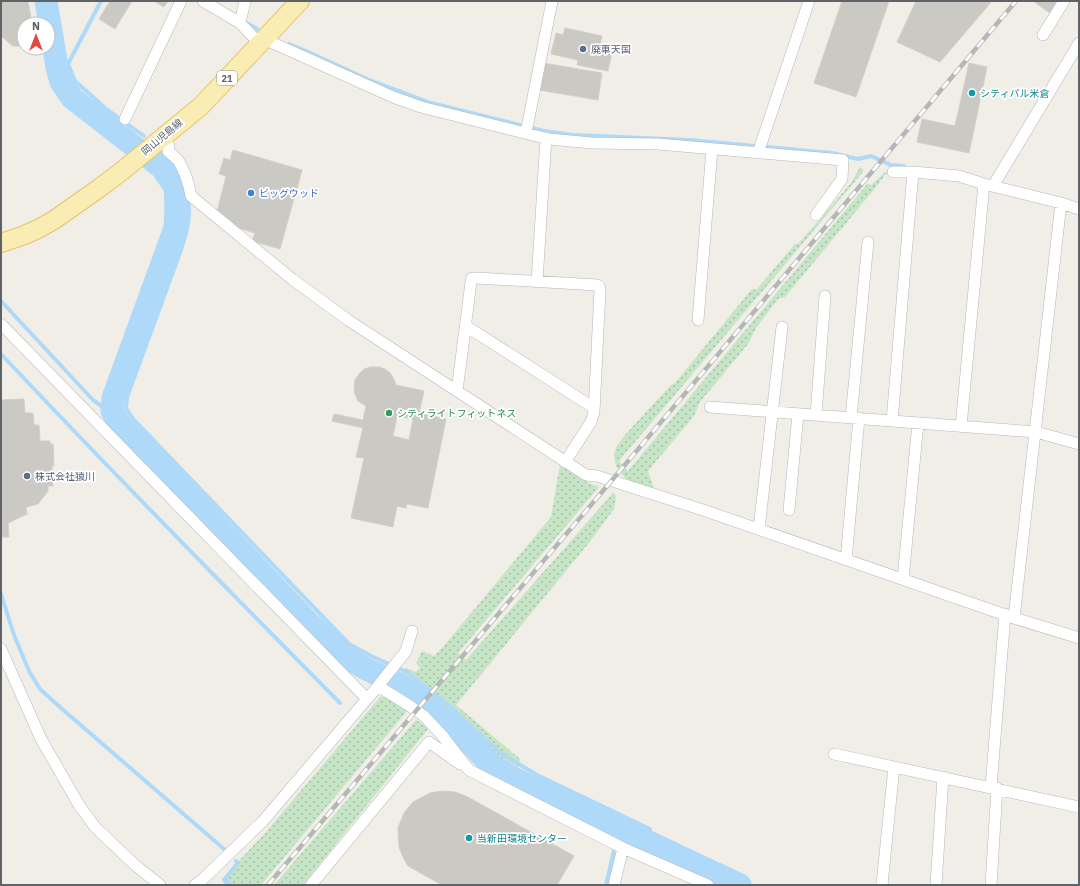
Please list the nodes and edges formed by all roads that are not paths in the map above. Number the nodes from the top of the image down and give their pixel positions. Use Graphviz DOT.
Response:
graph roads {
  1 [pos="181,1"];
  2 [pos="203,1"];
  3 [pos="245,1"];
  4 [pos="300,1"];
  5 [pos="552,1"];
  6 [pos="809,1"];
  7 [pos="1064,1"];
  8 [pos="241,20"];
  9 [pos="1044,36"];
  10 [pos="262,42"];
  11 [pos="1079,43"];
  12 [pos="125,119"];
  13 [pos="527,129"];
  14 [pos="546,138"];
  15 [pos="149,148"];
  16 [pos="712,149"];
  17 [pos="759,149"];
  18 [pos="893,172"];
  19 [pos="913,172"];
  20 [pos="988,185"];
  21 [pos="1061,203"];
  22 [pos="1079,209"];
  23 [pos="816,215"];
  24 [pos="868,242"];
  25 [pos="1,243"];
  26 [pos="537,282"];
  27 [pos="825,296"];
  28 [pos="698,320"];
  29 [pos="1,324"];
  30 [pos="466,326"];
  31 [pos="782,327"];
  32 [pos="457,391"];
  33 [pos="710,407"];
  34 [pos="594,408"];
  35 [pos="772,412"];
  36 [pos="798,414"];
  37 [pos="816,415"];
  38 [pos="855,418"];
  39 [pos="892,421"];
  40 [pos="918,423"];
  41 [pos="961,426"];
  42 [pos="1036,432"];
  43 [pos="1079,444"];
  44 [pos="565,462"];
  45 [pos="789,510"];
  46 [pos="760,529"];
  47 [pos="846,560"];
  48 [pos="903,579"];
  49 [pos="1010,616"];
  50 [pos="412,631"];
  51 [pos="1079,638"];
  52 [pos="1,649"];
  53 [pos="379,685"];
  54 [pos="367,699"];
  55 [pos="834,754"];
  56 [pos="894,767"];
  57 [pos="469,770"];
  58 [pos="943,777"];
  59 [pos="994,788"];
  60 [pos="1079,807"];
  61 [pos="618,845"];
  62 [pos="160,885"];
  63 [pos="195,885"];
  64 [pos="311,885"];
  65 [pos="614,885"];
  66 [pos="708,885"];
  67 [pos="883,885"];
  68 [pos="936,885"];
  69 [pos="992,885"];
  1 -- 12 [label="street"];
  2 -- 8 [label="street"];
  3 -- 8 [label="street"];
  4 -- 10 [label="main road, 岡山児島線 / 21"];
  5 -- 13 [label="street"];
  6 -- 17 [label="street"];
  7 -- 9 [label="street"];
  8 -- 10 [label="street"];
  10 -- 13 [label="street"];
  10 -- 15 [label="main road, 岡山児島線 / 21"];
  11 -- 20 [label="street"];
  13 -- 14 [label="street"];
  14 -- 16 [label="street"];
  14 -- 26 [label="street"];
  15 -- 25 [label="main road, 岡山児島線 / 21"];
  15 -- 32 [label="street"];
  16 -- 17 [label="street"];
  16 -- 28 [label="street"];
  17 -- 23 [label="street"];
  18 -- 19 [label="street"];
  19 -- 20 [label="street"];
  19 -- 39 [label="street"];
  20 -- 21 [label="street"];
  20 -- 41 [label="street"];
  21 -- 22 [label="street"];
  21 -- 42 [label="street"];
  24 -- 38 [label="street"];
  26 -- 30 [label="street"];
  26 -- 34 [label="street"];
  27 -- 37 [label="street"];
  29 -- 54 [label="street"];
  30 -- 32 [label="street"];
  30 -- 34 [label="street"];
  31 -- 35 [label="street"];
  32 -- 44 [label="street"];
  33 -- 35 [label="street"];
  34 -- 44 [label="street"];
  35 -- 36 [label="street"];
  35 -- 46 [label="street"];
  36 -- 37 [label="street"];
  36 -- 45 [label="street"];
  37 -- 38 [label="street"];
  38 -- 39 [label="street"];
  38 -- 47 [label="street"];
  39 -- 40 [label="street"];
  40 -- 41 [label="street"];
  40 -- 48 [label="street"];
  41 -- 42 [label="street"];
  42 -- 43 [label="street"];
  42 -- 49 [label="street"];
  44 -- 46 [label="street"];
  46 -- 47 [label="street"];
  47 -- 48 [label="street"];
  48 -- 49 [label="street"];
  49 -- 51 [label="street"];
  49 -- 59 [label="street"];
  50 -- 53 [label="street"];
  52 -- 62 [label="street"];
  53 -- 54 [label="street"];
  53 -- 57 [label="street"];
  54 -- 63 [label="street"];
  55 -- 56 [label="street"];
  56 -- 58 [label="street"];
  56 -- 67 [label="street"];
  57 -- 61 [label="street"];
  57 -- 64 [label="street"];
  58 -- 59 [label="street"];
  58 -- 68 [label="street"];
  59 -- 60 [label="street"];
  59 -- 69 [label="street"];
  61 -- 65 [label="street"];
  61 -- 66 [label="street"];
}
